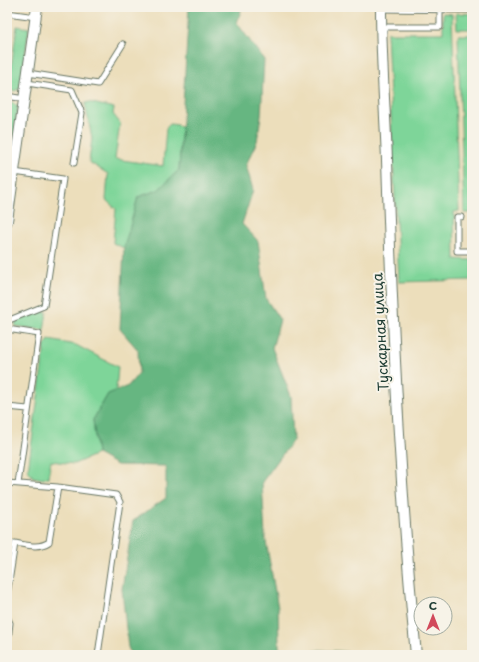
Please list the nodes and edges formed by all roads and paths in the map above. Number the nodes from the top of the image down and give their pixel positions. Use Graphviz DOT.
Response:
graph roads {
  1 [pos="38,7"];
  2 [pos="381,8"];
  3 [pos="440,8"];
  4 [pos="460,9"];
  5 [pos="472,10"];
  6 [pos="7,13"];
  7 [pos="36,17"];
  8 [pos="381,27"];
  9 [pos="123,44"];
  10 [pos="28,72"];
  11 [pos="27,83"];
  12 [pos="7,96"];
  13 [pos="24,99"];
  14 [pos="74,163"];
  15 [pos="14,172"];
  16 [pos="9,186"];
  17 [pos="462,216"];
  18 [pos="7,221"];
  19 [pos="472,251"];
  20 [pos="7,321"];
  21 [pos="7,329"];
  22 [pos="7,406"];
  23 [pos="28,409"];
  24 [pos="7,483"];
  25 [pos="18,484"];
  26 [pos="58,487"];
  27 [pos="7,595"];
  28 [pos="7,617"];
  29 [pos="7,648"];
  30 [pos="98,655"];
  31 [pos="416,655"];
  1 -- 7 [label="street"];
  2 -- 3 [label="lane"];
  2 -- 8 [label="street, Тускарная улица"];
  3 -- 4 [label="lane"];
  3 -- 8 [label="lane"];
  4 -- 5 [label="lane"];
  6 -- 7 [label="lane"];
  7 -- 10 [label="street"];
  8 -- 31 [label="street, Тускарная улица"];
  9 -- 10 [label="lane"];
  10 -- 11 [label="street"];
  11 -- 13 [label="street"];
  11 -- 14 [label="lane"];
  12 -- 13 [label="lane"];
  13 -- 15 [label="street"];
  15 -- 16 [label="street"];
  15 -- 20 [label="lane"];
  16 -- 18 [label="street"];
  17 -- 19 [label="lane"];
  21 -- 23 [label="lane"];
  22 -- 23 [label="lane"];
  23 -- 25 [label="lane"];
  24 -- 25 [label="lane"];
  25 -- 26 [label="lane"];
  26 -- 27 [label="lane"];
  26 -- 30 [label="lane"];
  28 -- 29 [label="lane"];
}
